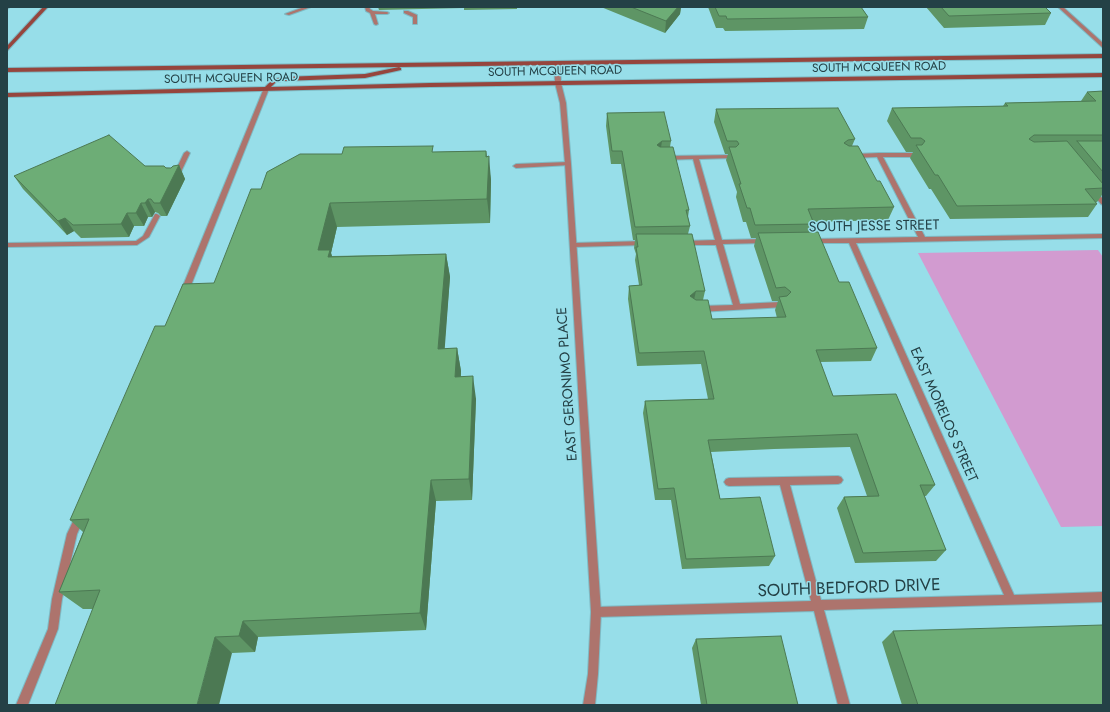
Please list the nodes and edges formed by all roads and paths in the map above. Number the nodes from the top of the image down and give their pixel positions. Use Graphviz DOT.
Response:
graph roads {
  1 [pos="46,7"];
  2 [pos="309,7"];
  3 [pos="367,7"];
  4 [pos="1060,7"];
  5 [pos="372,12"];
  6 [pos="406,12"];
  7 [pos="387,13"];
  8 [pos="287,14"];
  9 [pos="415,23"];
  10 [pos="376,24"];
  11 [pos="1103,46"];
  12 [pos="7,49"];
  13 [pos="1103,56"];
  14 [pos="557,63"];
  15 [pos="415,65"];
  16 [pos="7,70"];
  17 [pos="1103,75"];
  18 [pos="558,83"];
  19 [pos="266,89"];
  20 [pos="7,95"];
  21 [pos="187,154"];
  22 [pos="879,155"];
  23 [pos="915,155"];
  24 [pos="844,156"];
  25 [pos="732,157"];
  26 [pos="660,158"];
  27 [pos="696,158"];
  28 [pos="568,164"];
  29 [pos="516,166"];
  30 [pos="175,179"];
  31 [pos="1089,186"];
  32 [pos="1103,203"];
  33 [pos="157,216"];
  34 [pos="1103,236"];
  35 [pos="922,239"];
  36 [pos="851,240"];
  37 [pos="774,241"];
  38 [pos="804,241"];
  39 [pos="719,242"];
  40 [pos="650,243"];
  41 [pos="673,243"];
  42 [pos="7,245"];
  43 [pos="573,245"];
  44 [pos="180,304"];
  45 [pos="781,305"];
  46 [pos="737,307"];
  47 [pos="693,309"];
  48 [pos="838,480"];
  49 [pos="784,481"];
  50 [pos="729,482"];
  51 [pos="84,507"];
  52 [pos="1103,597"];
  53 [pos="1012,600"];
  54 [pos="818,606"];
  55 [pos="596,612"];
  56 [pos="22,705"];
  57 [pos="589,705"];
  58 [pos="844,705"];
  1 -- 12 [label="main road"];
  2 -- 8 [label="street"];
  3 -- 5 [label="street"];
  4 -- 11 [label="street"];
  5 -- 7 [label="street"];
  5 -- 10 [label="street"];
  6 -- 9 [label="street"];
  13 -- 14 [label="main road, SOUTH MCQUEEN ROAD"];
  14 -- 15 [label="main road, SOUTH MCQUEEN ROAD"];
  14 -- 18 [label="street, EAST GERONIMO PLACE"];
  15 -- 16 [label="main road, SOUTH MCQUEEN ROAD"];
  15 -- 19 [label="main road"];
  17 -- 18 [label="main road, SOUTH MCQUEEN ROAD"];
  18 -- 19 [label="main road, SOUTH MCQUEEN ROAD"];
  18 -- 28 [label="street, EAST GERONIMO PLACE"];
  19 -- 20 [label="main road, SOUTH MCQUEEN ROAD"];
  19 -- 44 [label="street"];
  21 -- 30 [label="street"];
  22 -- 23 [label="street"];
  22 -- 24 [label="street"];
  22 -- 35 [label="street"];
  25 -- 27 [label="street"];
  26 -- 27 [label="street"];
  27 -- 39 [label="street"];
  28 -- 29 [label="street"];
  28 -- 43 [label="street, EAST GERONIMO PLACE"];
  31 -- 32 [label="street"];
  33 -- 42 [label="street"];
  34 -- 35 [label="street, SOUTH JESSE STREET"];
  35 -- 36 [label="street, SOUTH JESSE STREET"];
  36 -- 38 [label="street, SOUTH JESSE STREET"];
  36 -- 53 [label="street, EAST MORELOS STREET"];
  37 -- 39 [label="street"];
  39 -- 41 [label="street"];
  39 -- 46 [label="street"];
  40 -- 43 [label="street"];
  43 -- 55 [label="street, EAST GERONIMO PLACE"];
  45 -- 46 [label="street"];
  46 -- 47 [label="street"];
  48 -- 49 [label="street"];
  49 -- 50 [label="street"];
  49 -- 54 [label="street"];
  51 -- 56 [label="street"];
  52 -- 53 [label="street, SOUTH BEDFORD DRIVE"];
  53 -- 54 [label="street, SOUTH BEDFORD DRIVE"];
  54 -- 55 [label="street, SOUTH BEDFORD DRIVE"];
  54 -- 58 [label="street"];
  55 -- 57 [label="street, EAST GERONIMO PLACE"];
}
